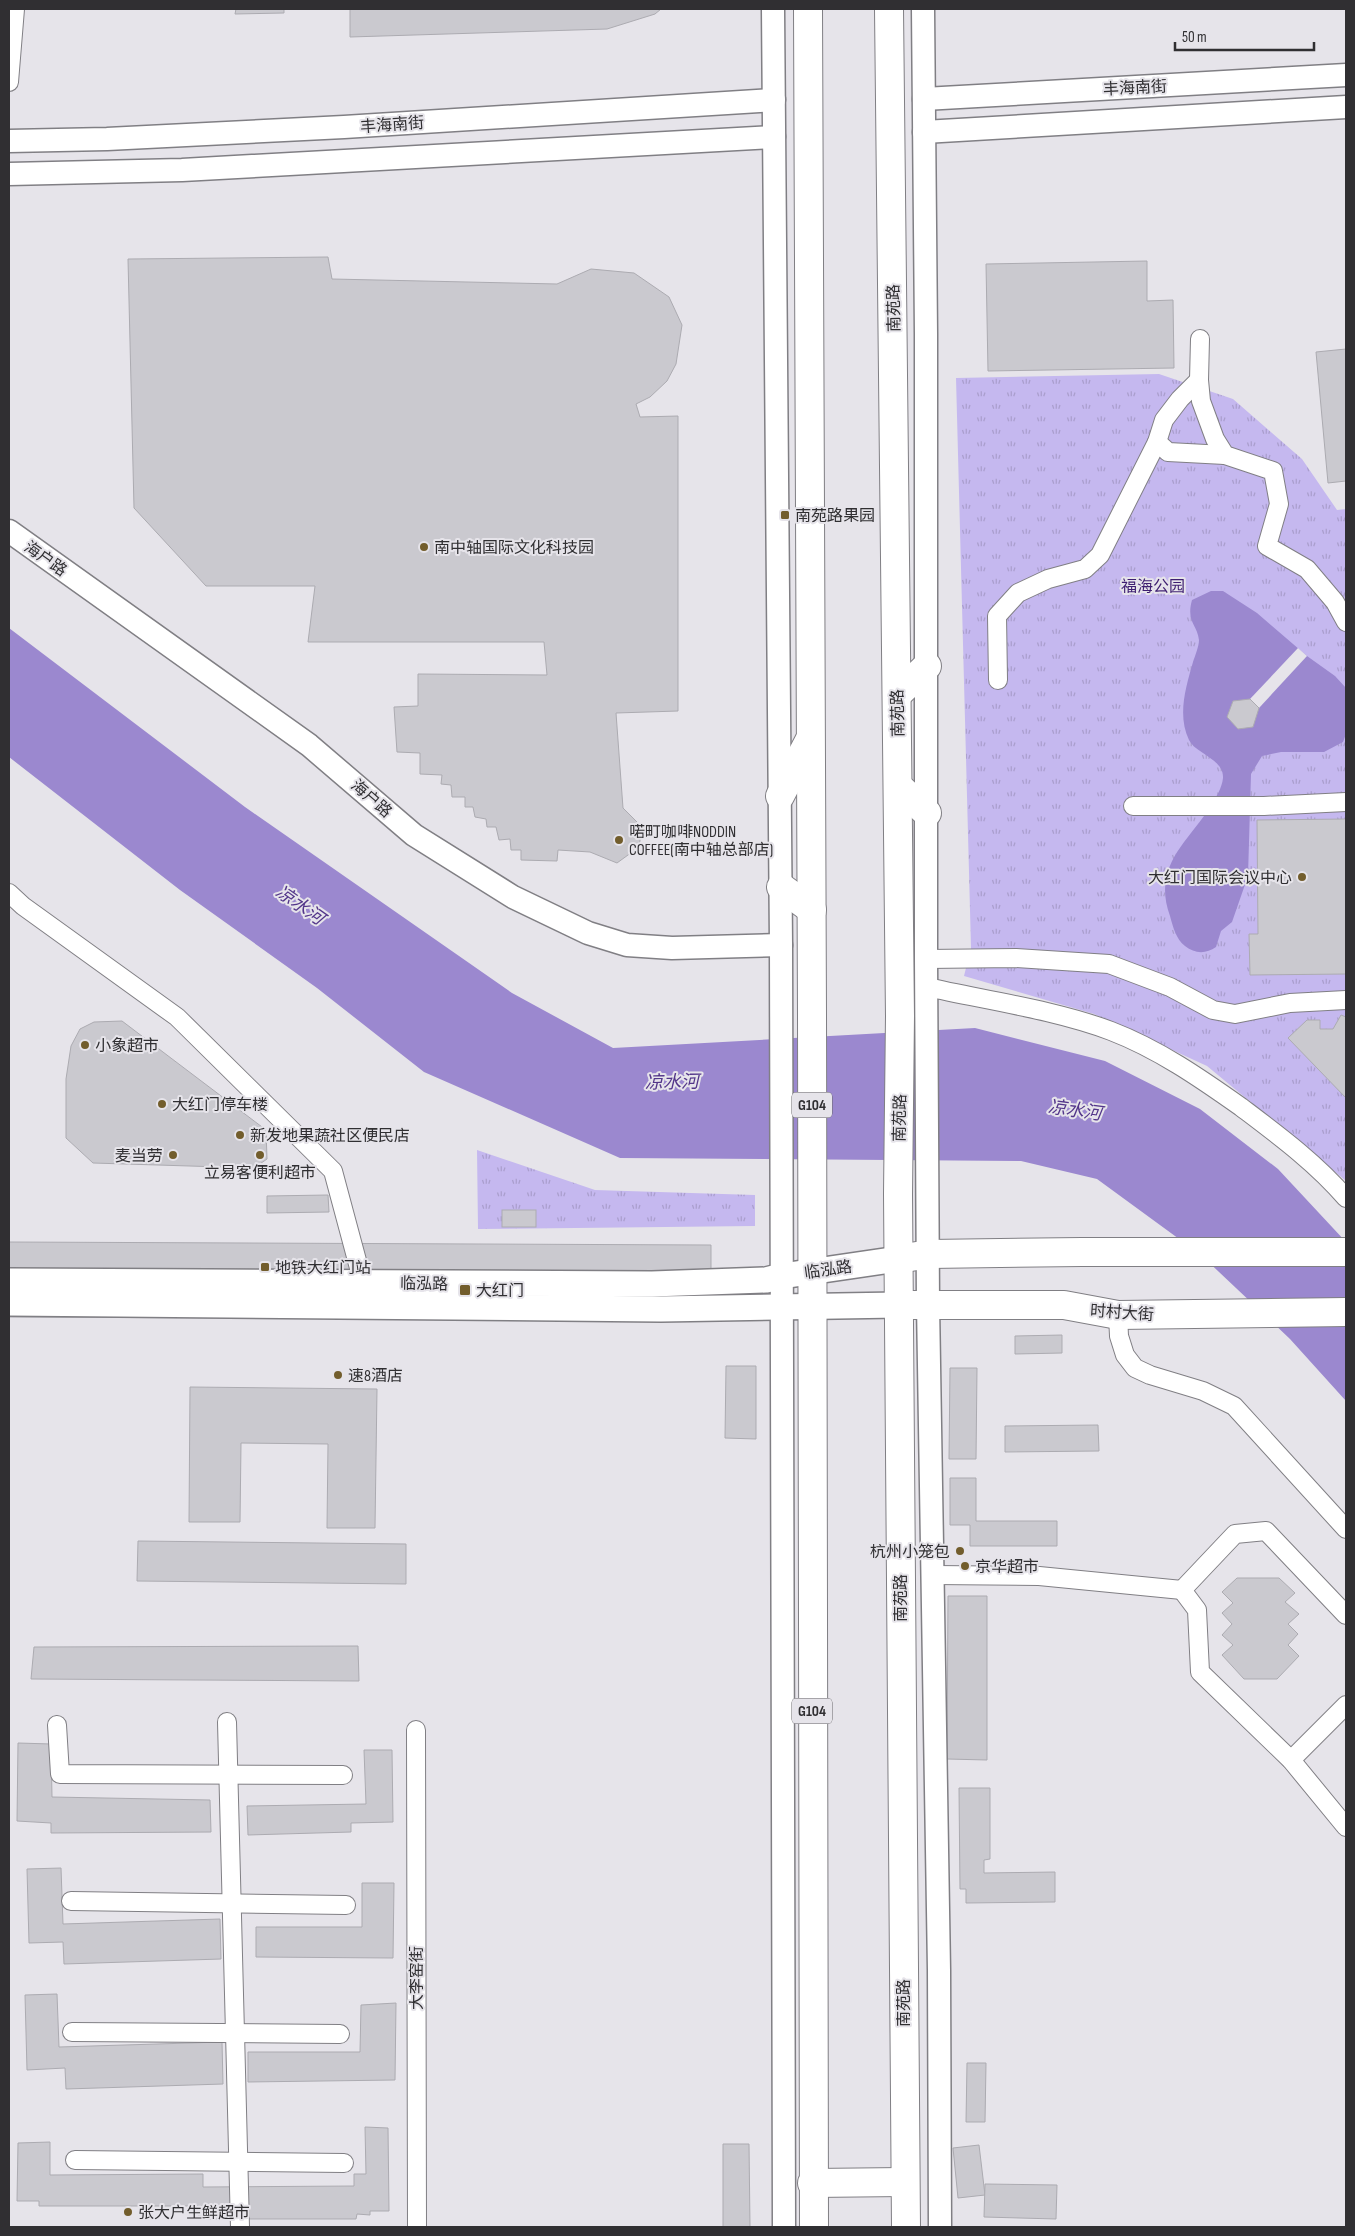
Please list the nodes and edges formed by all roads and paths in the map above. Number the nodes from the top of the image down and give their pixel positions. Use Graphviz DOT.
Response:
graph roads {
  1 [pos="15,9"];
  2 [pos="774,9"];
  3 [pos="808,9"];
  4 [pos="889,9"];
  5 [pos="923,9"];
  6 [pos="1346,75"];
  7 [pos="9,82"];
  8 [pos="924,99"];
  9 [pos="774,100"];
  10 [pos="1346,107"];
  11 [pos="924,132"];
  12 [pos="774,137"];
  13 [pos="9,141"];
  14 [pos="9,174"];
  15 [pos="1200,339"];
  16 [pos="1199,380"];
  17 [pos="1157,442"];
  18 [pos="1225,455"];
  19 [pos="9,531"];
  20 [pos="1346,622"];
  21 [pos="927,666"];
  22 [pos="998,680"];
  23 [pos="897,695"];
  24 [pos="811,738"];
  25 [pos="898,786"];
  26 [pos="780,796"];
  27 [pos="1346,802"];
  28 [pos="1134,806"];
  29 [pos="926,813"];
  30 [pos="781,887"];
  31 [pos="9,892"];
  32 [pos="812,910"];
  33 [pos="781,944"];
  34 [pos="926,958"];
  35 [pos="927,987"];
  36 [pos="1346,1000"];
  37 [pos="1346,1198"];
  38 [pos="1346,1252"];
  39 [pos="928,1254"];
  40 [pos="898,1259"];
  41 [pos="812,1272"];
  42 [pos="782,1276"];
  43 [pos="9,1281"];
  44 [pos="361,1283"];
  45 [pos="9,1303"];
  46 [pos="898,1304"];
  47 [pos="928,1304"];
  48 [pos="812,1306"];
  49 [pos="782,1307"];
  50 [pos="1346,1312"];
  51 [pos="1118,1315"];
  52 [pos="1346,1528"];
  53 [pos="934,1575"];
  54 [pos="1182,1590"];
  55 [pos="1346,1616"];
  56 [pos="1346,1705"];
  57 [pos="227,1722"];
  58 [pos="57,1725"];
  59 [pos="416,1730"];
  60 [pos="1291,1760"];
  61 [pos="228,1775"];
  62 [pos="343,1775"];
  63 [pos="1346,1827"];
  64 [pos="71,1902"];
  65 [pos="232,1904"];
  66 [pos="346,1905"];
  67 [pos="72,2032"];
  68 [pos="235,2033"];
  69 [pos="340,2034"];
  70 [pos="75,2160"];
  71 [pos="238,2163"];
  72 [pos="344,2163"];
  73 [pos="904,2182"];
  74 [pos="812,2183"];
  75 [pos="240,2227"];
  76 [pos="417,2227"];
  77 [pos="784,2227"];
  78 [pos="814,2227"];
  79 [pos="906,2227"];
  80 [pos="940,2227"];
  1 -- 7 [label="street"];
  2 -- 9 [label="street"];
  3 -- 24 [label="main road, G104"];
  4 -- 23 [label="main road, 南苑路"];
  5 -- 8 [label="street"];
  6 -- 8 [label="street, 丰海南街"];
  8 -- 11 [label="street"];
  9 -- 12 [label="street"];
  9 -- 13 [label="street, 丰海南街"];
  10 -- 11 [label="street, 丰海南街"];
  11 -- 21 [label="street"];
  12 -- 14 [label="street, 丰海南街"];
  12 -- 26 [label="street"];
  15 -- 16 [label="street"];
  16 -- 17 [label="street"];
  16 -- 18 [label="street"];
  17 -- 18 [label="street"];
  17 -- 22 [label="street"];
  18 -- 20 [label="street"];
  19 -- 33 [label="street, 海户路"];
  21 -- 23 [label="main road"];
  21 -- 29 [label="street"];
  23 -- 25 [label="main road, 南苑路"];
  24 -- 26 [label="main road"];
  24 -- 32 [label="main road, G104"];
  25 -- 29 [label="main road"];
  25 -- 40 [label="main road, 南苑路"];
  26 -- 30 [label="street"];
  27 -- 28 [label="street"];
  29 -- 34 [label="street"];
  30 -- 32 [label="main road"];
  30 -- 33 [label="street"];
  31 -- 44 [label="street"];
  32 -- 41 [label="main road, G104"];
  33 -- 42 [label="street"];
  34 -- 35 [label="street"];
  34 -- 36 [label="street"];
  35 -- 37 [label="street"];
  35 -- 39 [label="street"];
  38 -- 39 [label="main road"];
  39 -- 40 [label="main road"];
  39 -- 47 [label="street"];
  40 -- 41 [label="main road, 临泓路"];
  40 -- 46 [label="main road, 南苑路"];
  41 -- 42 [label="main road, 临泓路"];
  41 -- 48 [label="main road, G104"];
  42 -- 44 [label="main road, 临泓路"];
  42 -- 49 [label="street"];
  43 -- 44 [label="main road, 临泓路"];
  45 -- 49 [label="main road, 临泓路"];
  46 -- 47 [label="main road, 时村大街"];
  46 -- 48 [label="main road, 临泓路"];
  46 -- 73 [label="main road, 南苑路"];
  47 -- 51 [label="main road, 时村大街"];
  47 -- 53 [label="street"];
  48 -- 49 [label="main road, 临泓路"];
  48 -- 74 [label="main road, G104"];
  49 -- 77 [label="street"];
  50 -- 51 [label="main road, 时村大街"];
  51 -- 52 [label="street"];
  53 -- 54 [label="street"];
  53 -- 80 [label="street"];
  54 -- 55 [label="street"];
  54 -- 60 [label="street"];
  56 -- 60 [label="street"];
  57 -- 61 [label="street"];
  58 -- 61 [label="street"];
  59 -- 76 [label="street, 大李窑街"];
  60 -- 63 [label="street"];
  61 -- 62 [label="street"];
  61 -- 65 [label="street"];
  64 -- 65 [label="street"];
  65 -- 66 [label="street"];
  65 -- 68 [label="street"];
  67 -- 68 [label="street"];
  68 -- 69 [label="street"];
  68 -- 71 [label="street"];
  70 -- 71 [label="street"];
  71 -- 72 [label="street"];
  71 -- 75 [label="street"];
  73 -- 74 [label="main road"];
  73 -- 79 [label="main road, 南苑路"];
  74 -- 78 [label="main road, G104"];
}
